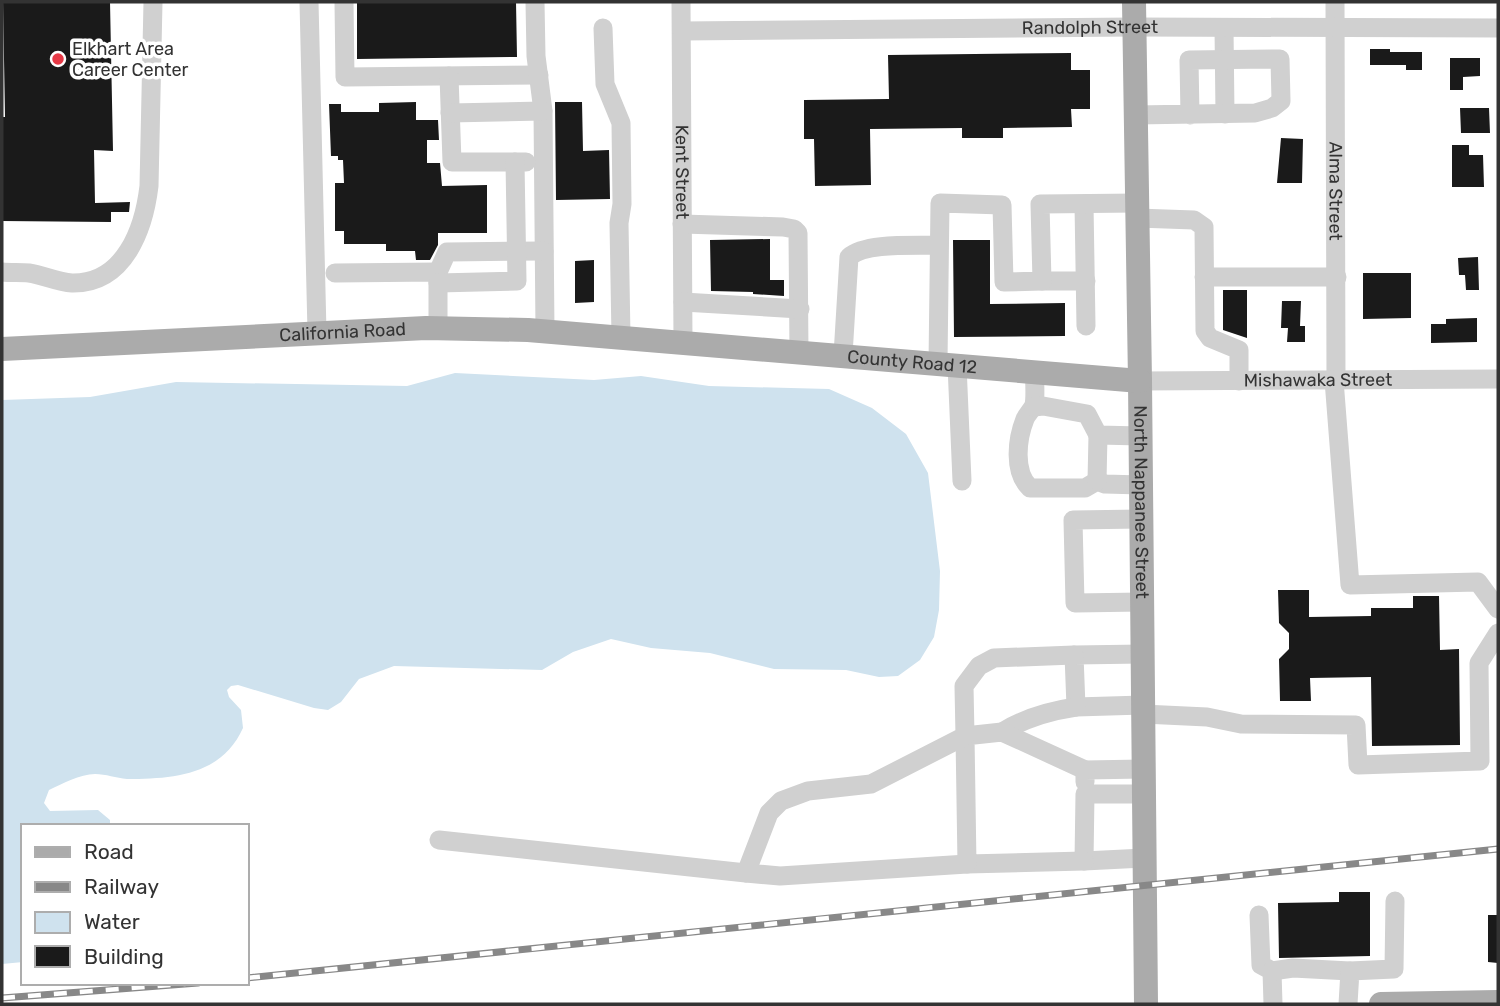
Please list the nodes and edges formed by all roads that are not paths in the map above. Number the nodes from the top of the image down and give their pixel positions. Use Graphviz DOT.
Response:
graph roads {
  1 [pos="153,2"];
  2 [pos="309,2"];
  3 [pos="344,2"];
  4 [pos="535,2"];
  5 [pos="681,2"];
  6 [pos="1134,2"];
  7 [pos="1335,2"];
  8 [pos="1134,27"];
  9 [pos="603,28"];
  10 [pos="1224,28"];
  11 [pos="1335,28"];
  12 [pos="1498,28"];
  13 [pos="682,32"];
  14 [pos="1224,60"];
  15 [pos="539,75"];
  16 [pos="449,76"];
  17 [pos="543,111"];
  18 [pos="450,113"];
  19 [pos="1225,114"];
  20 [pos="1136,115"];
  21 [pos="1190,115"];
  22 [pos="515,162"];
  23 [pos="543,162"];
  24 [pos="1084,204"];
  25 [pos="1138,211"];
  26 [pos="682,224"];
  27 [pos="940,245"];
  28 [pos="517,251"];
  29 [pos="544,251"];
  30 [pos="2,272"];
  31 [pos="335,273"];
  32 [pos="438,277"];
  33 [pos="1204,277"];
  34 [pos="1337,277"];
  35 [pos="1042,281"];
  36 [pos="1086,281"];
  37 [pos="682,302"];
  38 [pos="800,309"];
  39 [pos="1086,326"];
  40 [pos="438,328"];
  41 [pos="545,331"];
  42 [pos="317,332"];
  43 [pos="621,337"];
  44 [pos="682,342"];
  45 [pos="2,349"];
  46 [pos="799,352"];
  47 [pos="843,355"];
  48 [pos="948,364"];
  49 [pos="1035,372"];
  50 [pos="1498,379"];
  51 [pos="1335,380"];
  52 [pos="1140,381"];
  53 [pos="1239,381"];
  54 [pos="1034,407"];
  55 [pos="1098,435"];
  56 [pos="1141,436"];
  57 [pos="962,481"];
  58 [pos="1097,481"];
  59 [pos="1141,485"];
  60 [pos="1142,519"];
  61 [pos="1142,602"];
  62 [pos="1498,609"];
  63 [pos="1498,633"];
  64 [pos="1143,654"];
  65 [pos="1074,655"];
  66 [pos="1076,707"];
  67 [pos="1143,710"];
  68 [pos="1002,732"];
  69 [pos="965,736"];
  70 [pos="1084,770"];
  71 [pos="1144,781"];
  72 [pos="1085,794"];
  73 [pos="439,840"];
  74 [pos="1144,858"];
  75 [pos="1084,861"];
  76 [pos="967,864"];
  77 [pos="746,873"];
  78 [pos="1395,901"];
  79 [pos="1259,915"];
  80 [pos="1272,971"];
  81 [pos="1350,971"];
  82 [pos="1498,1002"];
  83 [pos="1146,1004"];
  84 [pos="1273,1004"];
  85 [pos="1348,1004"];
  86 [pos="1381,1004"];
  1 -- 30 [label="street"];
  2 -- 42 [label="street"];
  3 -- 16 [label="street"];
  4 -- 15 [label="street"];
  5 -- 13 [label="street, Kent Street"];
  6 -- 8 [label="main road, North Nappanee Street"];
  7 -- 11 [label="street, Alma Street"];
  8 -- 10 [label="street, Randolph Street"];
  8 -- 13 [label="street, Randolph Street"];
  8 -- 20 [label="main road, North Nappanee Street"];
  9 -- 43 [label="street"];
  10 -- 11 [label="street, Randolph Street"];
  10 -- 14 [label="street"];
  11 -- 12 [label="street, Randolph Street"];
  11 -- 34 [label="street, Alma Street"];
  13 -- 26 [label="street, Kent Street"];
  14 -- 19 [label="street"];
  14 -- 19 [label="street"];
  14 -- 21 [label="street"];
  15 -- 16 [label="street"];
  15 -- 17 [label="street"];
  16 -- 18 [label="street"];
  17 -- 18 [label="street"];
  17 -- 23 [label="street"];
  18 -- 22 [label="street"];
  19 -- 21 [label="street"];
  20 -- 21 [label="street"];
  20 -- 25 [label="main road, North Nappanee Street"];
  22 -- 23 [label="street"];
  22 -- 28 [label="street"];
  23 -- 29 [label="street"];
  24 -- 25 [label="street"];
  24 -- 35 [label="street"];
  24 -- 36 [label="street"];
  25 -- 33 [label="street"];
  25 -- 52 [label="main road, North Nappanee Street"];
  26 -- 37 [label="street, Kent Street"];
  26 -- 38 [label="street"];
  27 -- 35 [label="street"];
  27 -- 47 [label="street"];
  27 -- 48 [label="street"];
  28 -- 29 [label="street"];
  28 -- 32 [label="street"];
  28 -- 32 [label="street"];
  29 -- 41 [label="street"];
  31 -- 32 [label="street"];
  32 -- 40 [label="street"];
  33 -- 34 [label="street"];
  33 -- 53 [label="street"];
  34 -- 51 [label="street, Alma Street"];
  35 -- 36 [label="street"];
  36 -- 39 [label="street"];
  37 -- 38 [label="street"];
  37 -- 44 [label="street, Kent Street"];
  38 -- 46 [label="street"];
  40 -- 41 [label="main road, California Road"];
  40 -- 42 [label="main road, California Road"];
  41 -- 43 [label="main road, California Road"];
  42 -- 45 [label="main road, California Road"];
  43 -- 44 [label="main road, California Road"];
  44 -- 46 [label="main road, County Road 12"];
  46 -- 47 [label="main road, County Road 12"];
  47 -- 48 [label="main road, County Road 12"];
  48 -- 49 [label="main road, County Road 12"];
  48 -- 57 [label="street"];
  49 -- 52 [label="main road, County Road 12"];
  49 -- 54 [label="street"];
  50 -- 51 [label="street, Mishawaka Street"];
  51 -- 53 [label="street, Mishawaka Street"];
  51 -- 62 [label="street, Alma Street"];
  52 -- 53 [label="street, Mishawaka Street"];
  52 -- 56 [label="main road, North Nappanee Street"];
  54 -- 55 [label="street"];
  54 -- 58 [label="street"];
  55 -- 56 [label="street"];
  55 -- 58 [label="street"];
  56 -- 59 [label="main road, North Nappanee Street"];
  58 -- 59 [label="street"];
  59 -- 60 [label="main road, North Nappanee Street"];
  60 -- 61 [label="main road, North Nappanee Street"];
  60 -- 61 [label="street"];
  61 -- 64 [label="main road, North Nappanee Street"];
  63 -- 67 [label="street"];
  64 -- 65 [label="street"];
  64 -- 67 [label="main road, North Nappanee Street"];
  65 -- 66 [label="street"];
  65 -- 69 [label="street"];
  66 -- 67 [label="street"];
  66 -- 68 [label="street"];
  67 -- 71 [label="main road, North Nappanee Street"];
  68 -- 69 [label="street"];
  68 -- 70 [label="street"];
  69 -- 76 [label="street"];
  69 -- 77 [label="street"];
  70 -- 71 [label="street"];
  70 -- 72 [label="street"];
  71 -- 72 [label="street"];
  71 -- 74 [label="main road, North Nappanee Street"];
  72 -- 75 [label="street"];
  73 -- 77 [label="street"];
  74 -- 75 [label="street"];
  74 -- 83 [label="main road, North Nappanee Street"];
  75 -- 76 [label="street"];
  76 -- 77 [label="street"];
  78 -- 81 [label="street"];
  79 -- 80 [label="street"];
  80 -- 81 [label="street"];
  80 -- 84 [label="street"];
  81 -- 85 [label="street"];
  82 -- 86 [label="main road"];
}
